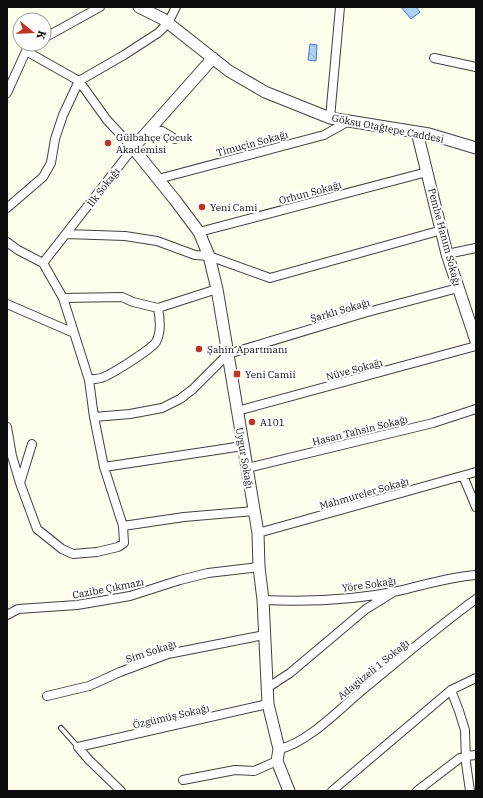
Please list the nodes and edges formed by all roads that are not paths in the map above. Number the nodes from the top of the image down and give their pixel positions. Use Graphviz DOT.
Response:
graph roads {
  1 [pos="100,7"];
  2 [pos="139,7"];
  3 [pos="176,7"];
  4 [pos="340,7"];
  5 [pos="168,23"];
  6 [pos="52,34"];
  7 [pos="26,52"];
  8 [pos="28,52"];
  9 [pos="213,58"];
  10 [pos="434,58"];
  11 [pos="476,67"];
  12 [pos="79,81"];
  13 [pos="7,93"];
  14 [pos="330,118"];
  15 [pos="349,121"];
  16 [pos="147,132"];
  17 [pos="417,132"];
  18 [pos="175,139"];
  19 [pos="133,148"];
  20 [pos="476,148"];
  21 [pos="427,172"];
  22 [pos="158,179"];
  23 [pos="7,208"];
  24 [pos="442,230"];
  25 [pos="199,232"];
  26 [pos="66,234"];
  27 [pos="7,242"];
  28 [pos="476,248"];
  29 [pos="447,254"];
  30 [pos="209,256"];
  31 [pos="43,263"];
  32 [pos="458,288"];
  33 [pos="217,289"];
  34 [pos="63,298"];
  35 [pos="7,304"];
  36 [pos="158,308"];
  37 [pos="74,333"];
  38 [pos="476,341"];
  39 [pos="476,346"];
  40 [pos="228,354"];
  41 [pos="89,380"];
  42 [pos="476,410"];
  43 [pos="237,411"];
  44 [pos="94,417"];
  45 [pos="7,427"];
  46 [pos="32,444"];
  47 [pos="243,446"];
  48 [pos="104,467"];
  49 [pos="247,468"];
  50 [pos="476,472"];
  51 [pos="463,476"];
  52 [pos="20,483"];
  53 [pos="476,507"];
  54 [pos="254,510"];
  55 [pos="123,526"];
  56 [pos="258,533"];
  57 [pos="259,567"];
  58 [pos="476,575"];
  59 [pos="396,591"];
  60 [pos="476,599"];
  61 [pos="263,600"];
  62 [pos="7,615"];
  63 [pos="264,635"];
  64 [pos="476,678"];
  65 [pos="267,688"];
  66 [pos="451,690"];
  67 [pos="47,696"];
  68 [pos="268,704"];
  69 [pos="61,728"];
  70 [pos="78,747"];
  71 [pos="279,749"];
  72 [pos="476,755"];
  73 [pos="466,756"];
  74 [pos="277,761"];
  75 [pos="183,780"];
  76 [pos="121,791"];
  77 [pos="289,791"];
  78 [pos="332,791"];
  79 [pos="417,791"];
  80 [pos="470,791"];
  1 -- 6 [label="street"];
  2 -- 5 [label="street, Göksu Otağtepe Caddesi"];
  3 -- 5 [label="street"];
  4 -- 14 [label="street"];
  5 -- 9 [label="street, Göksu Otağtepe Caddesi"];
  5 -- 12 [label="street"];
  7 -- 13 [label="street"];
  8 -- 12 [label="street"];
  9 -- 14 [label="street, Göksu Otağtepe Caddesi"];
  9 -- 16 [label="street, İlk Sokağı"];
  10 -- 11 [label="street"];
  12 -- 19 [label="street"];
  12 -- 23 [label="street"];
  14 -- 15 [label="street, Göksu Otağtepe Caddesi"];
  15 -- 17 [label="street, Göksu Otağtepe Caddesi"];
  15 -- 22 [label="street, Timuçin Sokağı"];
  16 -- 18 [label="street"];
  16 -- 19 [label="street, İlk Sokağı"];
  17 -- 20 [label="street, Göksu Otağtepe Caddesi"];
  17 -- 21 [label="street, Pembe Hanım Sokağı"];
  19 -- 22 [label="street, Uygur Sokağı"];
  19 -- 26 [label="street, İlk Sokağı"];
  21 -- 24 [label="street, Pembe Hanım Sokağı"];
  21 -- 25 [label="street, Orhun Sokağı"];
  22 -- 25 [label="street, Uygur Sokağı"];
  24 -- 29 [label="street, Pembe Hanım Sokağı"];
  24 -- 30 [label="street"];
  25 -- 30 [label="street, Uygur Sokağı"];
  26 -- 30 [label="street"];
  26 -- 31 [label="street, İlk Sokağı"];
  27 -- 31 [label="street"];
  28 -- 29 [label="street"];
  29 -- 32 [label="street, Pembe Hanım Sokağı"];
  30 -- 33 [label="street, Uygur Sokağı"];
  31 -- 34 [label="street"];
  32 -- 38 [label="street, Pembe Hanım Sokağı"];
  32 -- 40 [label="street, Şarklı Sokağı"];
  33 -- 36 [label="street"];
  33 -- 40 [label="street, Uygur Sokağı"];
  34 -- 36 [label="street"];
  34 -- 37 [label="street"];
  35 -- 37 [label="street"];
  36 -- 41 [label="street"];
  37 -- 41 [label="street"];
  39 -- 43 [label="street, Nüve Sokağı"];
  40 -- 43 [label="street, Uygur Sokağı"];
  40 -- 44 [label="street"];
  41 -- 44 [label="street"];
  42 -- 49 [label="street, Hasan Tahsin Sokağı"];
  43 -- 47 [label="street, Uygur Sokağı"];
  44 -- 48 [label="street"];
  45 -- 52 [label="street"];
  46 -- 52 [label="street"];
  47 -- 48 [label="street"];
  47 -- 49 [label="street, Uygur Sokağı"];
  48 -- 55 [label="street"];
  49 -- 54 [label="street, Uygur Sokağı"];
  50 -- 51 [label="street, Mahmureler Sokağı"];
  51 -- 53 [label="street"];
  51 -- 56 [label="street, Mahmureler Sokağı"];
  52 -- 55 [label="street"];
  54 -- 55 [label="street"];
  54 -- 56 [label="street, Uygur Sokağı"];
  56 -- 57 [label="street, Uygur Sokağı"];
  57 -- 61 [label="street, Uygur Sokağı"];
  57 -- 62 [label="street, Cazibe Çıkmazı"];
  58 -- 59 [label="street, Yöre Sokağı"];
  59 -- 61 [label="street, Yöre Sokağı"];
  59 -- 65 [label="street"];
  60 -- 71 [label="street, Adagüzeli 1 Sokaḡı"];
  61 -- 63 [label="street, Uygur Sokağı"];
  63 -- 65 [label="street, Uygur Sokağı"];
  63 -- 67 [label="street, Sim Sokağı"];
  64 -- 66 [label="street"];
  65 -- 68 [label="street, Uygur Sokağı"];
  66 -- 73 [label="street"];
  66 -- 78 [label="street"];
  68 -- 70 [label="street, Özgümüş Sokağı"];
  68 -- 71 [label="street, Uygur Sokağı"];
  69 -- 70 [label="lane"];
  70 -- 76 [label="street"];
  71 -- 74 [label="street, Uygur Sokağı"];
  72 -- 73 [label="street"];
  73 -- 79 [label="street"];
  73 -- 80 [label="street"];
  74 -- 75 [label="street"];
  74 -- 77 [label="street"];
}
